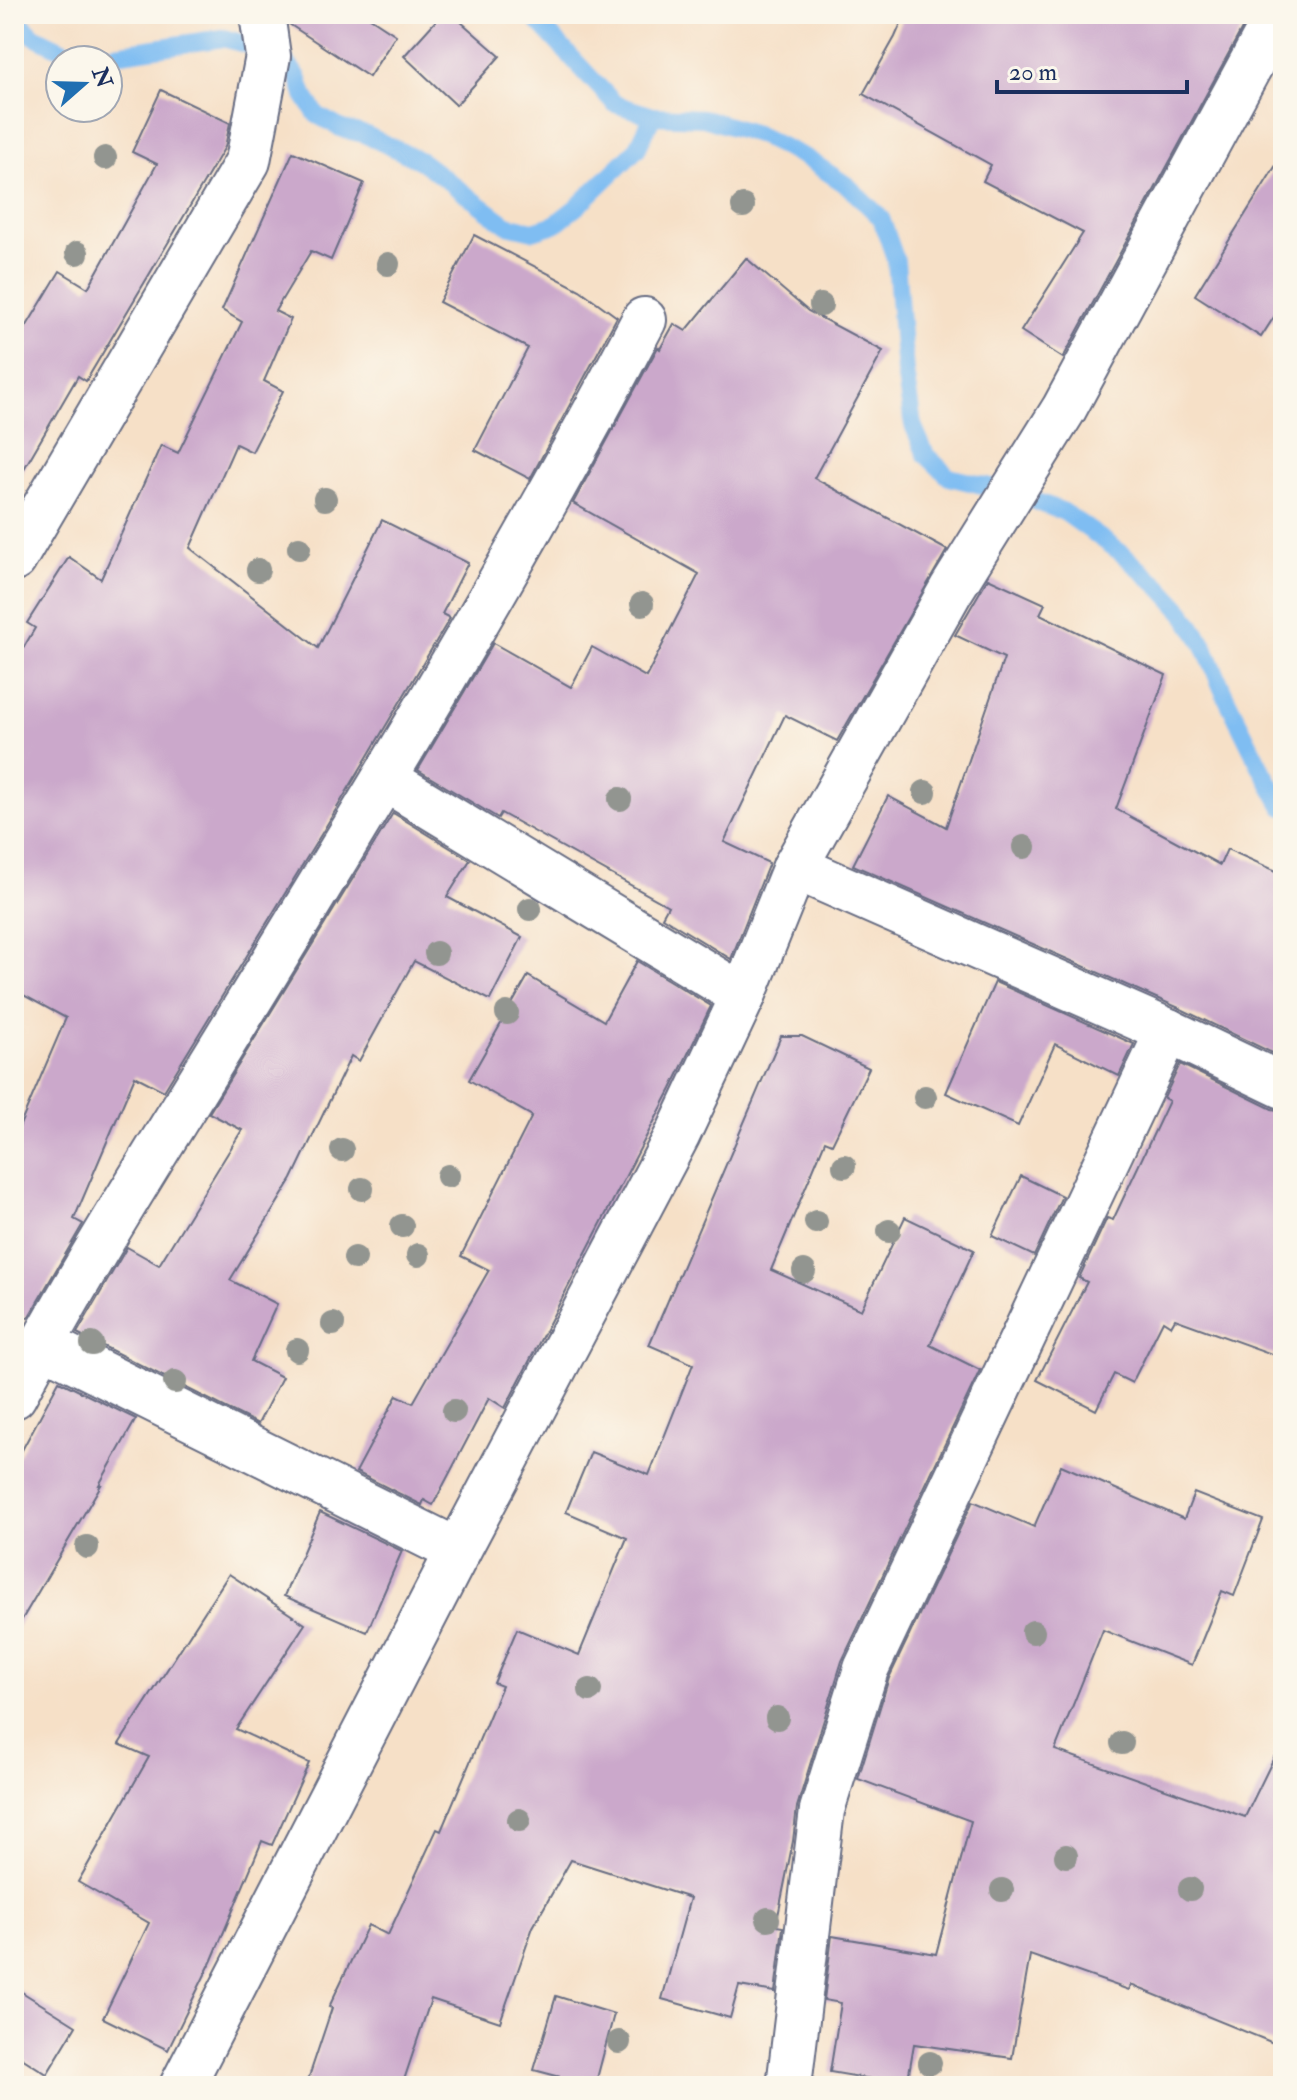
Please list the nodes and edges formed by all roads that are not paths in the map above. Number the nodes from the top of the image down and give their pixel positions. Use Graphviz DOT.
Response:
graph roads {
  1 [pos="262,14"];
  2 [pos="1278,14"];
  3 [pos="644,320"];
  4 [pos="14,559"];
  5 [pos="385,779"];
  6 [pos="795,867"];
  7 [pos="743,996"];
  8 [pos="1168,1031"];
  9 [pos="1283,1086"];
  10 [pos="42,1344"];
  11 [pos="14,1396"];
  12 [pos="458,1551"];
  13 [pos="182,2086"];
  14 [pos="789,2086"];
  1 -- 4 [label="street"];
  2 -- 6 [label="street"];
  3 -- 5 [label="street"];
  5 -- 7 [label="street"];
  5 -- 10 [label="street"];
  6 -- 7 [label="street"];
  6 -- 8 [label="street"];
  7 -- 12 [label="street"];
  8 -- 9 [label="street"];
  8 -- 14 [label="street"];
  10 -- 11 [label="street"];
  10 -- 12 [label="street"];
  12 -- 13 [label="street"];
}
